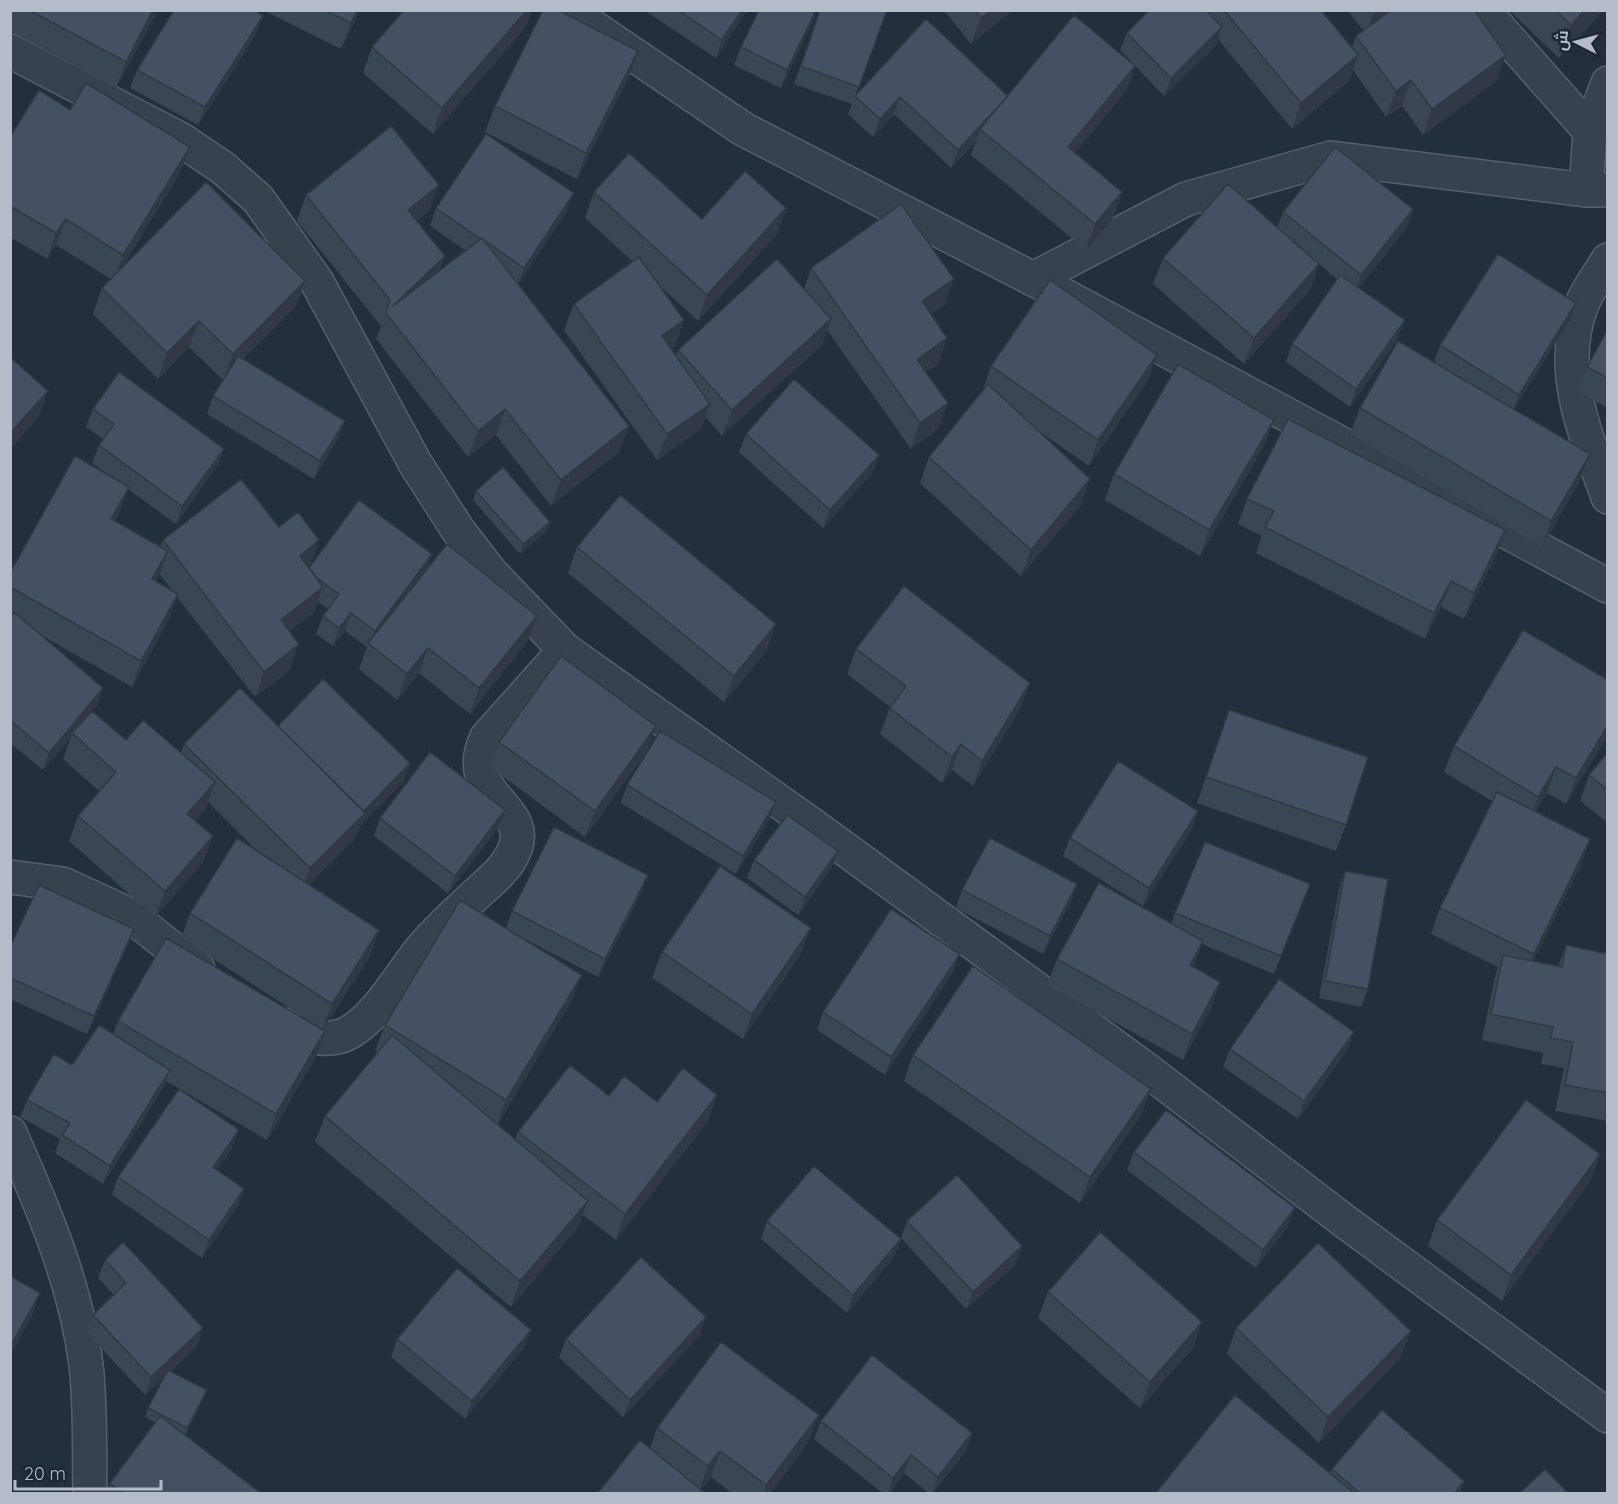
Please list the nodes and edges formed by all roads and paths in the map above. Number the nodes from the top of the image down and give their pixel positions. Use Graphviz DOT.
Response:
graph roads {
  1 [pos="568,10"];
  2 [pos="1483,10"];
  3 [pos="10,51"];
  4 [pos="1608,83"];
  5 [pos="1590,131"];
  6 [pos="1597,190"];
  7 [pos="1608,260"];
  8 [pos="1033,279"];
  9 [pos="1608,497"];
  10 [pos="1608,586"];
  11 [pos="565,650"];
  12 [pos="10,876"];
  13 [pos="224,986"];
  14 [pos="257,1008"];
  15 [pos="10,1133"];
  16 [pos="1608,1416"];
  17 [pos="90,1494"];
  1 -- 8 [label="street"];
  2 -- 5 [label="street"];
  3 -- 11 [label="street"];
  4 -- 5 [label="street"];
  5 -- 6 [label="street"];
  6 -- 8 [label="street"];
  7 -- 9 [label="street"];
  8 -- 10 [label="street"];
  11 -- 14 [label="street"];
  11 -- 16 [label="street"];
  12 -- 13 [label="street"];
  15 -- 17 [label="street"];
}
